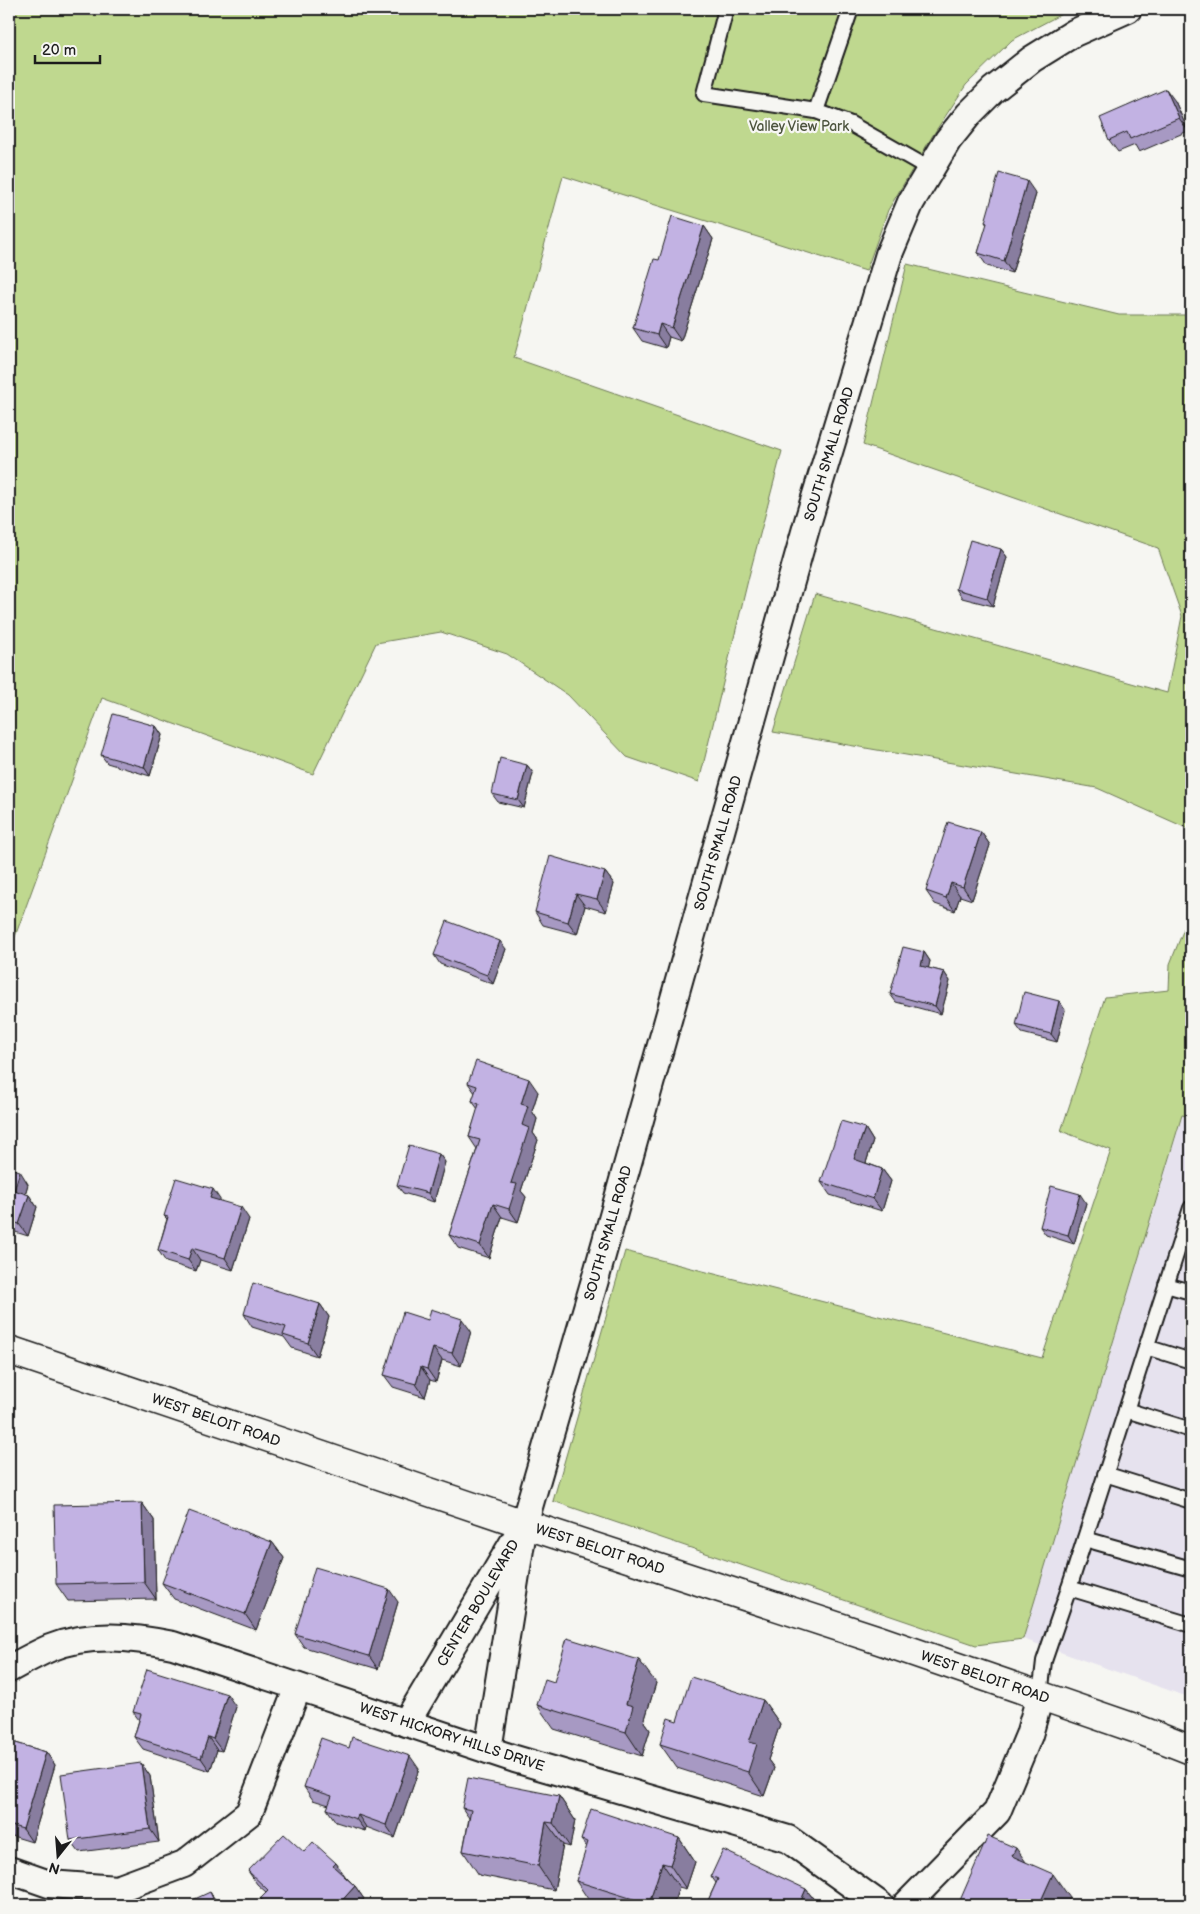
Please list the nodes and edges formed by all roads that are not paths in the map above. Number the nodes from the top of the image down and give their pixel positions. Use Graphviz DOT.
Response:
graph roads {
  1 [pos="726,9"];
  2 [pos="851,9"];
  3 [pos="1128,9"];
  4 [pos="816,111"];
  5 [pos="930,170"];
  6 [pos="1191,1208"];
  7 [pos="1188,1226"];
  8 [pos="1166,1284"];
  9 [pos="1191,1292"];
  10 [pos="1146,1347"];
  11 [pos="9,1350"];
  12 [pos="1191,1361"];
  13 [pos="1126,1410"];
  14 [pos="1191,1430"];
  15 [pos="1106,1474"];
  16 [pos="1191,1500"];
  17 [pos="524,1524"];
  18 [pos="1085,1539"];
  19 [pos="1191,1569"];
  20 [pos="1069,1588"];
  21 [pos="1191,1625"];
  22 [pos="9,1669"];
  23 [pos="298,1687"];
  24 [pos="1040,1696"];
  25 [pos="406,1723"];
  26 [pos="488,1750"];
  27 [pos="1191,1750"];
  28 [pos="9,1870"];
  29 [pos="880,1905"];
  30 [pos="906,1905"];
  1 -- 4 [label="lane"];
  2 -- 4 [label="lane"];
  3 -- 5 [label="street, SOUTH SMALL ROAD"];
  4 -- 5 [label="lane"];
  5 -- 17 [label="street, SOUTH SMALL ROAD"];
  6 -- 7 [label="lane"];
  7 -- 8 [label="lane"];
  8 -- 9 [label="lane"];
  8 -- 10 [label="lane"];
  10 -- 12 [label="lane"];
  10 -- 13 [label="lane"];
  11 -- 17 [label="main road, WEST BELOIT ROAD"];
  13 -- 14 [label="lane"];
  13 -- 15 [label="lane"];
  15 -- 16 [label="lane"];
  15 -- 18 [label="lane"];
  17 -- 24 [label="main road, WEST BELOIT ROAD"];
  17 -- 25 [label="street, CENTER BOULEVARD"];
  17 -- 26 [label="street, CENTER BOULEVARD"];
  18 -- 19 [label="lane"];
  18 -- 20 [label="lane"];
  20 -- 21 [label="lane"];
  20 -- 24 [label="lane"];
  22 -- 23 [label="street, WEST HICKORY HILLS DRIVE"];
  23 -- 25 [label="street, WEST HICKORY HILLS DRIVE"];
  23 -- 28 [label="street"];
  24 -- 27 [label="main road, WEST BELOIT ROAD"];
  24 -- 30 [label="street"];
  25 -- 26 [label="street, WEST HICKORY HILLS DRIVE"];
  26 -- 29 [label="street, WEST HICKORY HILLS DRIVE"];
}
